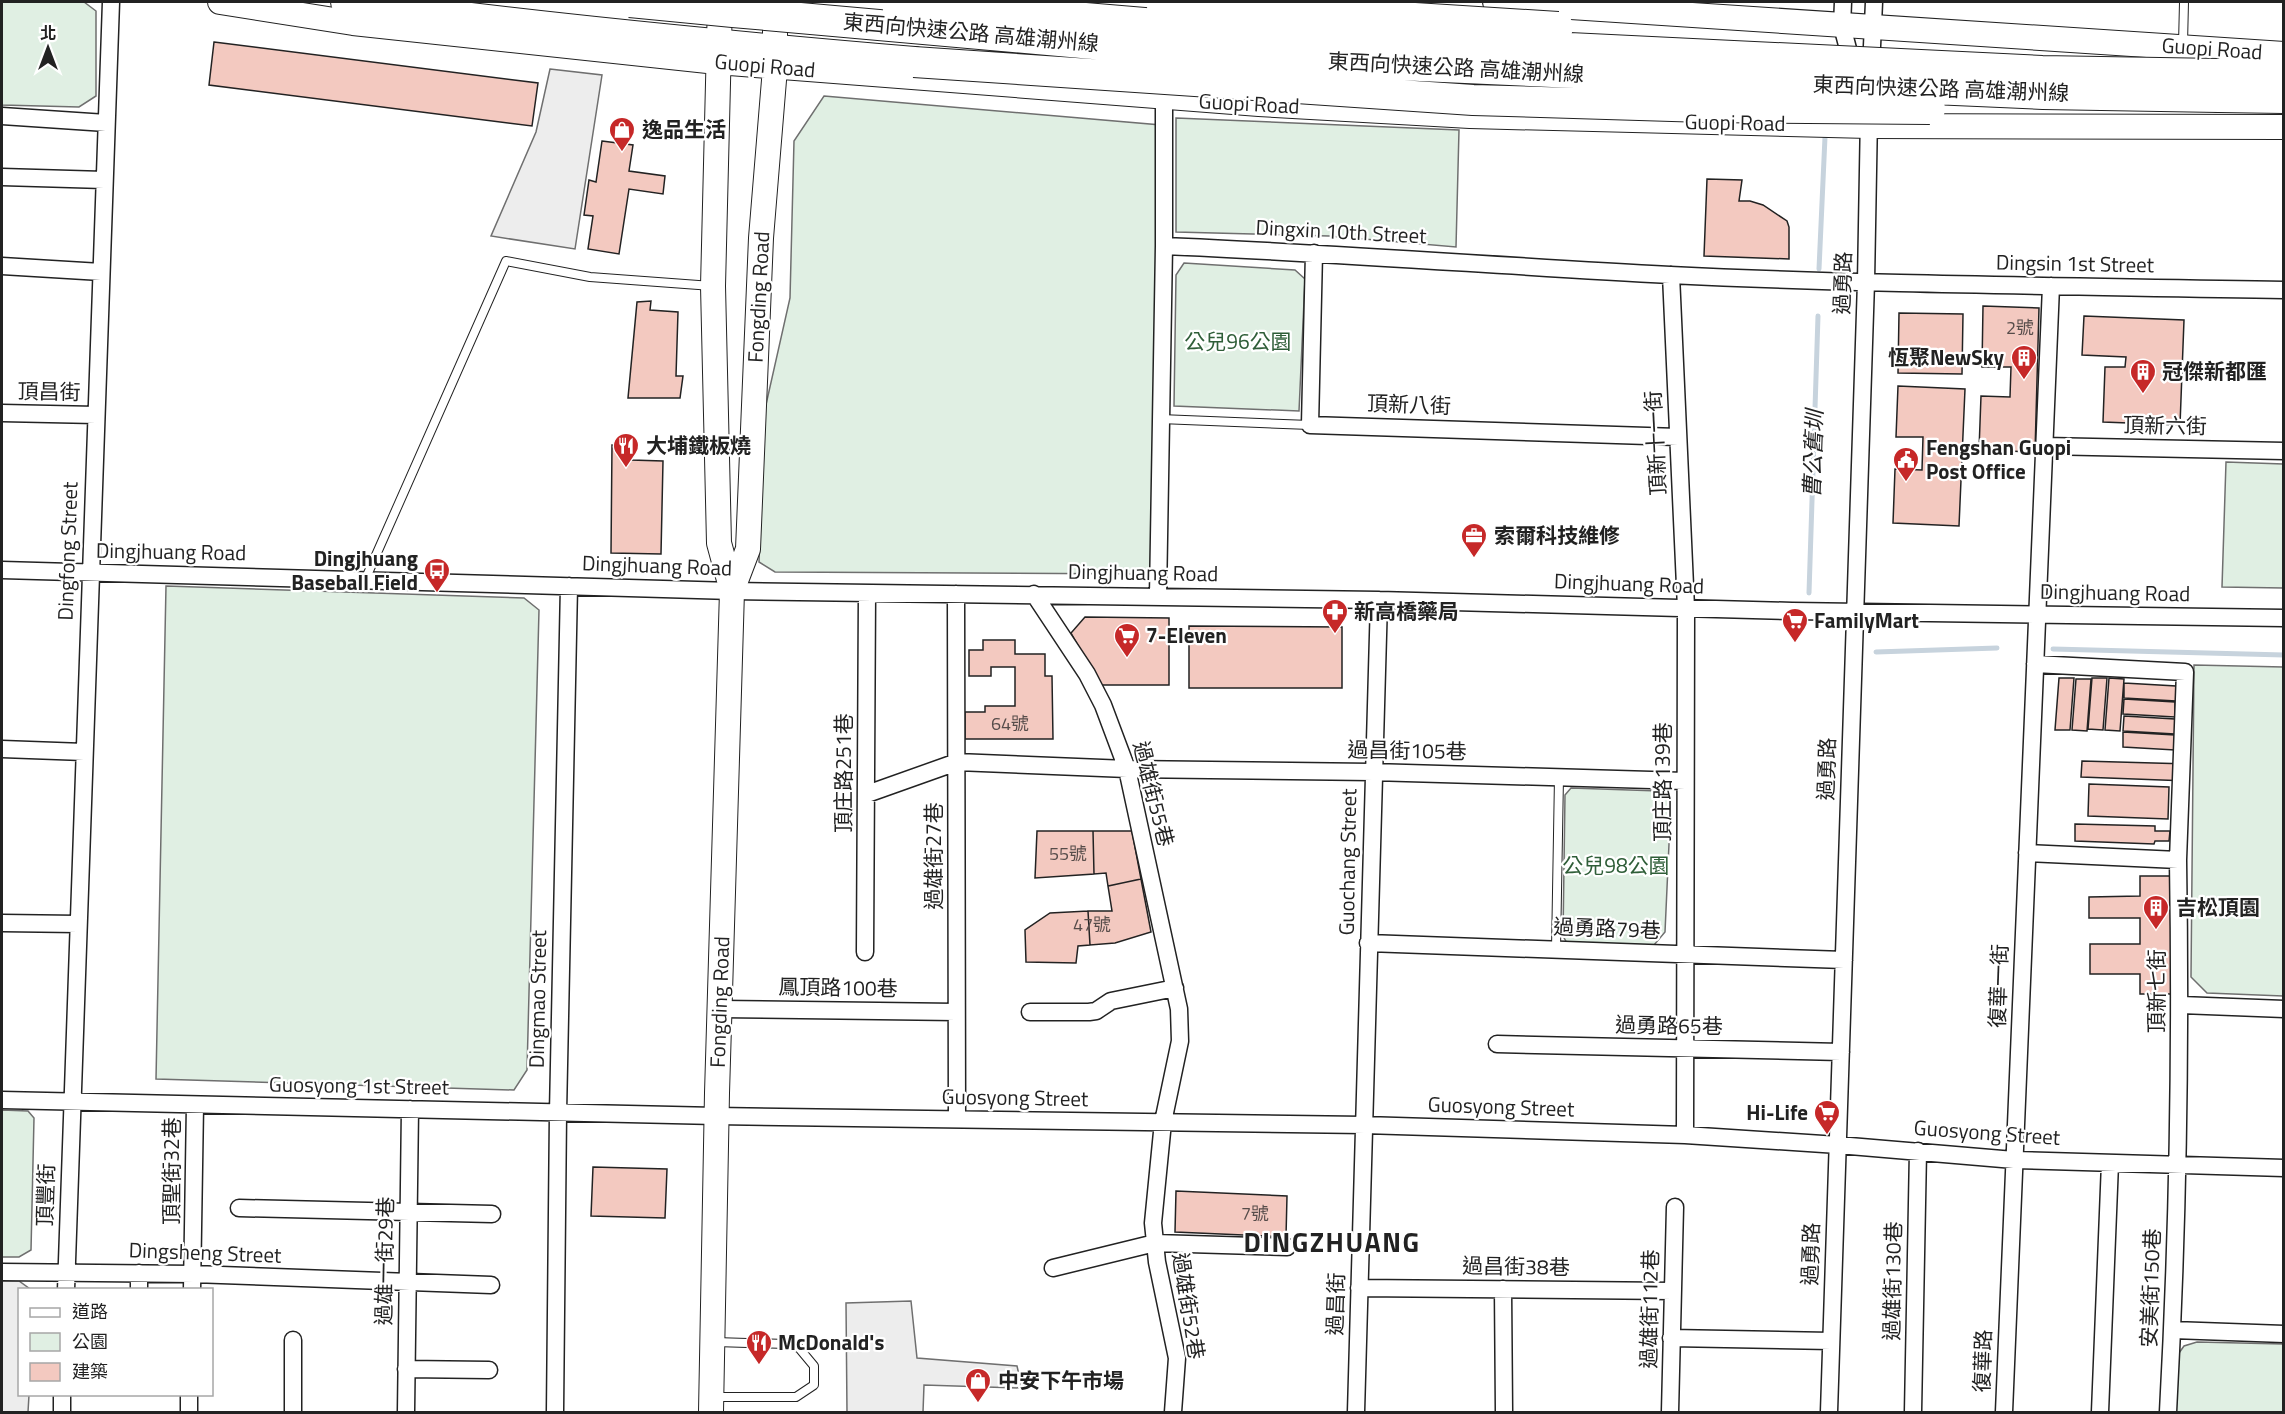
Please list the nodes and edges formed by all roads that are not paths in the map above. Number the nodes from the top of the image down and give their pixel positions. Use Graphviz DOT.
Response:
graph roads {
  1 [pos="111,2"];
  2 [pos="220,2"];
  3 [pos="346,2"];
  4 [pos="630,2"];
  5 [pos="720,2"];
  6 [pos="775,2"];
  7 [pos="896,2"];
  8 [pos="1161,2"];
  9 [pos="1495,2"];
  10 [pos="1843,2"];
  11 [pos="1874,2"];
  12 [pos="2184,2"];
  13 [pos="1842,26"];
  14 [pos="1873,28"];
  15 [pos="2183,48"];
  16 [pos="718,53"];
  17 [pos="2283,54"];
  18 [pos="775,59"];
  19 [pos="2283,75"];
  20 [pos="2219,86"];
  21 [pos="1164,98"];
  22 [pos="2283,98"];
  23 [pos="2,116"];
  24 [pos="106,123"];
  25 [pos="1869,126"];
  26 [pos="2283,126"];
  27 [pos="2,177"];
  28 [pos="104,180"];
  29 [pos="1164,246"];
  30 [pos="1314,253"];
  31 [pos="2,267"];
  32 [pos="101,272"];
  33 [pos="1671,275"];
  34 [pos="1866,282"];
  35 [pos="713,286"];
  36 [pos="2051,286"];
  37 [pos="2283,290"];
  38 [pos="2,413"];
  39 [pos="96,415"];
  40 [pos="1160,419"];
  41 [pos="1310,425"];
  42 [pos="1678,436"];
  43 [pos="2045,446"];
  44 [pos="2283,451"];
  45 [pos="2,570"];
  46 [pos="90,573"];
  47 [pos="365,580"];
  48 [pos="569,586"];
  49 [pos="732,591"];
  50 [pos="867,593"];
  51 [pos="956,594"];
  52 [pos="1034,594"];
  53 [pos="1158,596"];
  54 [pos="1379,600"];
  55 [pos="1686,608"];
  56 [pos="1855,611"];
  57 [pos="2037,614"];
  58 [pos="2283,618"];
  59 [pos="2035,664"];
  60 [pos="2,749"];
  61 [pos="84,752"];
  62 [pos="957,762"];
  63 [pos="1127,769"];
  64 [pos="1372,772"];
  65 [pos="1559,777"];
  66 [pos="1685,781"];
  67 [pos="867,795"];
  68 [pos="2027,853"];
  69 [pos="2178,860"];
  70 [pos="2,924"];
  71 [pos="78,924"];
  72 [pos="1368,943"];
  73 [pos="1556,949"];
  74 [pos="865,952"];
  75 [pos="1685,954"];
  76 [pos="1844,960"];
  77 [pos="1174,988"];
  78 [pos="2181,1005"];
  79 [pos="720,1009"];
  80 [pos="2283,1009"];
  81 [pos="956,1012"];
  82 [pos="1030,1012"];
  83 [pos="1497,1044"];
  84 [pos="1685,1050"];
  85 [pos="1840,1052"];
  86 [pos="2,1100"];
  87 [pos="72,1102"];
  88 [pos="195,1105"];
  89 [pos="410,1109"];
  90 [pos="558,1113"];
  91 [pos="716,1116"];
  92 [pos="957,1119"];
  93 [pos="1163,1122"];
  94 [pos="1364,1125"];
  95 [pos="1684,1135"];
  96 [pos="1838,1144"];
  97 [pos="1918,1151"];
  98 [pos="2014,1160"];
  99 [pos="2110,1163"];
  100 [pos="2178,1165"];
  101 [pos="2283,1168"];
  102 [pos="1675,1207"];
  103 [pos="239,1208"];
  104 [pos="408,1212"];
  105 [pos="492,1214"];
  106 [pos="1155,1243"];
  107 [pos="1287,1247"];
  108 [pos="1053,1268"];
  109 [pos="2,1272"];
  110 [pos="66,1281"];
  111 [pos="139,1282"];
  112 [pos="192,1282"];
  113 [pos="408,1284"];
  114 [pos="491,1286"];
  115 [pos="1359,1288"];
  116 [pos="1503,1289"];
  117 [pos="1673,1291"];
  118 [pos="2008,1311"];
  119 [pos="2173,1330"];
  120 [pos="2283,1334"];
  121 [pos="1671,1338"];
  122 [pos="293,1340"];
  123 [pos="1831,1341"];
  124 [pos="712,1342"];
  125 [pos="406,1369"];
  126 [pos="489,1371"];
  127 [pos="62,1396"];
  128 [pos="189,1396"];
  129 [pos="711,1405"];
  130 [pos="62,1413"];
  131 [pos="189,1413"];
  132 [pos="293,1413"];
  133 [pos="405,1413"];
  134 [pos="555,1413"];
  135 [pos="1173,1413"];
  136 [pos="1356,1413"];
  137 [pos="1504,1413"];
  138 [pos="1670,1413"];
  139 [pos="1829,1413"];
  140 [pos="1913,1413"];
  141 [pos="2004,1413"];
  142 [pos="2100,1413"];
  143 [pos="2168,1413"];
  1 -- 24 [label="street, Dingfong Street"];
  2 -- 16 [label="main road, Guopi Road"];
  3 -- 16 [label="highway"];
  4 -- 20 [label="highway, 東西向快速公路 高雄潮州線, bridge"];
  5 -- 16 [label="main road, Fongding Road"];
  6 -- 18 [label="main road, Fongding Road"];
  7 -- 20 [label="highway, 東西向快速公路 高雄潮州線, bridge"];
  8 -- 20 [label="highway, bridge"];
  9 -- 13 [label="main road, Guopi Road"];
  10 -- 13 [label="street"];
  11 -- 14 [label="street"];
  12 -- 15 [label="lane"];
  13 -- 14 [label="main road, Guopi Road"];
  13 -- 25 [label="street"];
  14 -- 15 [label="main road, Guopi Road"];
  14 -- 25 [label="street"];
  15 -- 17 [label="main road, Guopi Road"];
  16 -- 18 [label="highway"];
  16 -- 35 [label="main road, Fongding Road"];
  18 -- 20 [label="highway, bridge"];
  18 -- 21 [label="main road, Guopi Road"];
  18 -- 49 [label="main road, Fongding Road"];
  19 -- 20 [label="highway, 東西向快速公路 高雄潮州線"];
  20 -- 22 [label="highway, 東西向快速公路 高雄潮州線"];
  21 -- 25 [label="main road, Guopi Road"];
  21 -- 29 [label="street"];
  23 -- 24 [label="street"];
  24 -- 28 [label="street, Dingfong Street"];
  25 -- 26 [label="main road, Guopi Road"];
  25 -- 34 [label="street, 過勇路"];
  27 -- 28 [label="street"];
  28 -- 32 [label="street, Dingfong Street"];
  29 -- 30 [label="street, Dingxin 10th Street"];
  29 -- 40 [label="street"];
  30 -- 33 [label="street, Dingxin 10th Street"];
  30 -- 41 [label="street"];
  31 -- 32 [label="street"];
  32 -- 39 [label="street, Dingfong Street"];
  33 -- 34 [label="street, Dingxin 10th Street"];
  33 -- 42 [label="street, 頂新十一街"];
  34 -- 36 [label="street, Dingsin 1st Street"];
  34 -- 56 [label="street, 過勇路"];
  35 -- 47 [label="lane"];
  35 -- 49 [label="main road, Fongding Road"];
  36 -- 37 [label="street, Dingsin 1st Street"];
  36 -- 43 [label="street, 復華一街"];
  38 -- 39 [label="street, 頂昌街"];
  39 -- 46 [label="street, Dingfong Street"];
  40 -- 41 [label="lane"];
  40 -- 53 [label="street"];
  41 -- 42 [label="street, 頂新八街"];
  42 -- 55 [label="street, 頂新十一街"];
  43 -- 44 [label="street, 頂新六街"];
  43 -- 57 [label="street, 復華一街"];
  45 -- 46 [label="street, Dingjhuang Road"];
  46 -- 47 [label="street, Dingjhuang Road"];
  46 -- 61 [label="street, Dingfong Street"];
  47 -- 48 [label="street, Dingjhuang Road"];
  48 -- 49 [label="street, Dingjhuang Road"];
  48 -- 90 [label="street, Dingmao Street"];
  49 -- 50 [label="street, Dingjhuang Road"];
  49 -- 79 [label="main road, Fongding Road"];
  50 -- 51 [label="street, Dingjhuang Road"];
  50 -- 67 [label="street, 頂庄路251巷"];
  51 -- 52 [label="street, Dingjhuang Road"];
  51 -- 62 [label="street, 過雄街27巷"];
  52 -- 53 [label="street, Dingjhuang Road"];
  52 -- 63 [label="street, 過雄街55巷"];
  53 -- 54 [label="street, Dingjhuang Road"];
  54 -- 55 [label="street, Dingjhuang Road"];
  54 -- 64 [label="street, Guochang Street"];
  55 -- 56 [label="street, Dingjhuang Road"];
  55 -- 66 [label="street, 頂庄路139巷"];
  56 -- 57 [label="street, Dingjhuang Road"];
  56 -- 76 [label="street, 過勇路"];
  57 -- 58 [label="street, Dingjhuang Road"];
  57 -- 59 [label="street, 復華一街"];
  59 -- 68 [label="street, 復華一街"];
  59 -- 69 [label="street"];
  60 -- 61 [label="street"];
  61 -- 71 [label="street, Dingfong Street"];
  62 -- 63 [label="street, 過昌街105巷"];
  62 -- 67 [label="street"];
  62 -- 81 [label="street, 過雄街27巷"];
  63 -- 64 [label="street, 過昌街105巷"];
  63 -- 77 [label="street, 過雄街55巷"];
  64 -- 65 [label="street, 過昌街105巷"];
  64 -- 72 [label="street, Guochang Street"];
  65 -- 66 [label="street, 過昌街105巷"];
  65 -- 73 [label="lane"];
  66 -- 75 [label="street, 頂庄路139巷"];
  67 -- 74 [label="street, 頂庄路251巷"];
  68 -- 69 [label="street"];
  68 -- 98 [label="street, 復華一街"];
  69 -- 78 [label="street, 頂新七街"];
  70 -- 71 [label="street"];
  71 -- 87 [label="street, Dingfong Street"];
  72 -- 73 [label="street, 過勇路79巷"];
  72 -- 94 [label="street, Guochang Street"];
  73 -- 75 [label="street, 過勇路79巷"];
  75 -- 76 [label="street, 過勇路79巷"];
  75 -- 84 [label="street, 頂庄路139巷"];
  76 -- 85 [label="street, 過勇路"];
  77 -- 82 [label="street"];
  77 -- 93 [label="street, 過雄街55巷"];
  78 -- 80 [label="street"];
  78 -- 100 [label="street, 頂新七街"];
  79 -- 81 [label="street, 鳳頂路100巷"];
  79 -- 91 [label="main road, Fongding Road"];
  81 -- 92 [label="street, 過雄街27巷"];
  83 -- 84 [label="street, 過勇路65巷"];
  84 -- 85 [label="street, 過勇路65巷"];
  84 -- 95 [label="street, 頂庄路139巷"];
  85 -- 96 [label="street, 過勇路"];
  86 -- 87 [label="street, Guosyong 1st Street"];
  87 -- 88 [label="street, Guosyong 1st Street"];
  87 -- 110 [label="street, 頂豐街"];
  88 -- 89 [label="street, Guosyong 1st Street"];
  88 -- 112 [label="street, 頂聖街32巷"];
  89 -- 90 [label="street, Guosyong 1st Street"];
  89 -- 104 [label="street, 過雄一街29巷"];
  90 -- 91 [label="street, Guosyong 1st Street"];
  90 -- 134 [label="street, Dingmao Street"];
  91 -- 92 [label="street, Guosyong Street"];
  91 -- 124 [label="main road, Fongding Road"];
  92 -- 93 [label="street, Guosyong Street"];
  93 -- 94 [label="street, Guosyong Street"];
  93 -- 106 [label="street, 過雄街52巷"];
  94 -- 95 [label="street, Guosyong Street"];
  94 -- 115 [label="street, 過昌街"];
  95 -- 96 [label="street, Guosyong Street"];
  96 -- 97 [label="street, Guosyong Street"];
  96 -- 123 [label="street, 過勇路"];
  97 -- 98 [label="street, Guosyong Street"];
  97 -- 140 [label="street, 過雄街130巷"];
  98 -- 99 [label="street, Guosyong Street"];
  98 -- 118 [label="street, 復華一街"];
  99 -- 100 [label="street, Guosyong Street"];
  99 -- 142 [label="street"];
  100 -- 101 [label="street, Guosyong Street"];
  100 -- 119 [label="street, 安美街150巷"];
  102 -- 117 [label="street, 過雄街112巷"];
  103 -- 104 [label="street"];
  104 -- 105 [label="street"];
  104 -- 113 [label="street, 過雄一街29巷"];
  106 -- 107 [label="street"];
  106 -- 108 [label="street, 過雄街52巷"];
  106 -- 135 [label="street, 過雄街52巷"];
  109 -- 110 [label="street, Dingsheng Street"];
  110 -- 111 [label="street, Dingsheng Street"];
  111 -- 112 [label="street, Dingsheng Street"];
  112 -- 113 [label="street, Dingsheng Street"];
  113 -- 114 [label="street, Dingsheng Street"];
  113 -- 125 [label="street, 過雄一街29巷"];
  115 -- 116 [label="street, 過昌街38巷"];
  115 -- 136 [label="street, 過昌街"];
  116 -- 117 [label="street, 過昌街38巷"];
  116 -- 137 [label="street"];
  117 -- 121 [label="street, 過雄街112巷"];
  118 -- 141 [label="street, 復華路"];
  119 -- 120 [label="street"];
  119 -- 143 [label="street, 安美街150巷"];
  121 -- 123 [label="street"];
  121 -- 138 [label="street, 過雄街112巷"];
  122 -- 132 [label="street"];
  123 -- 139 [label="street, 過勇路"];
  124 -- 129 [label="main road, Fongding Road"];
  124 -- 129 [label="lane"];
  125 -- 126 [label="street"];
  125 -- 133 [label="street, 過雄一街29巷"];
  127 -- 130 [label="street"];
  128 -- 131 [label="street"];
}
